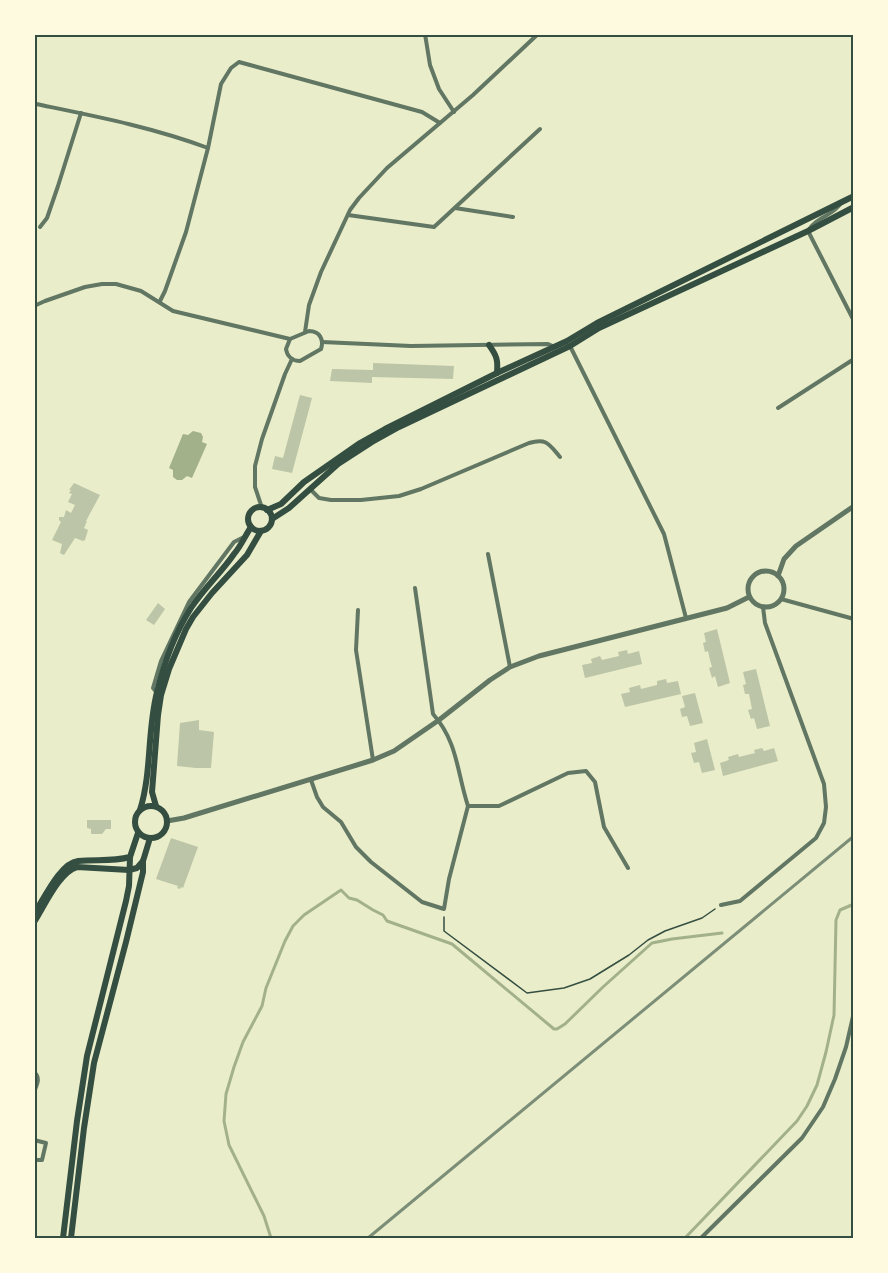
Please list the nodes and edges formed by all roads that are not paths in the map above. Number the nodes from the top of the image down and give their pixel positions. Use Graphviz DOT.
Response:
graph roads {
  1 [pos="425,34"];
  2 [pos="538,34"];
  3 [pos="36,104"];
  4 [pos="454,112"];
  5 [pos="81,114"];
  6 [pos="440,123"];
  7 [pos="540,129"];
  8 [pos="208,148"];
  9 [pos="854,196"];
  10 [pos="841,203"];
  11 [pos="854,207"];
  12 [pos="454,208"];
  13 [pos="348,215"];
  14 [pos="513,217"];
  15 [pos="40,227"];
  16 [pos="808,231"];
  17 [pos="160,302"];
  18 [pos="34,306"];
  19 [pos="854,321"];
  20 [pos="305,332"];
  21 [pos="290,339"];
  22 [pos="322,342"];
  23 [pos="489,345"];
  24 [pos="570,346"];
  25 [pos="555,347"];
  26 [pos="292,359"];
  27 [pos="854,359"];
  28 [pos="497,373"];
  29 [pos="778,408"];
  30 [pos="560,457"];
  31 [pos="310,489"];
  32 [pos="854,506"];
  33 [pos="264,509"];
  34 [pos="272,519"];
  35 [pos="251,527"];
  36 [pos="261,531"];
  37 [pos="488,554"];
  38 [pos="778,576"];
  39 [pos="416,588"];
  40 [pos="749,597"];
  41 [pos="781,599"];
  42 [pos="763,607"];
  43 [pos="357,610"];
  44 [pos="686,618"];
  45 [pos="854,619"];
  46 [pos="510,667"];
  47 [pos="438,720"];
  48 [pos="374,760"];
  49 [pos="311,780"];
  50 [pos="156,806"];
  51 [pos="468,806"];
  52 [pos="140,810"];
  53 [pos="167,821"];
  54 [pos="138,833"];
  55 [pos="150,838"];
  56 [pos="130,857"];
  57 [pos="143,861"];
  58 [pos="628,868"];
  59 [pos="129,870"];
  60 [pos="721,905"];
  61 [pos="34,914"];
  62 [pos="34,922"];
  63 [pos="854,1012"];
  64 [pos="34,1072"];
  65 [pos="34,1092"];
  66 [pos="34,1140"];
  67 [pos="34,1160"];
  68 [pos="63,1239"];
  69 [pos="71,1239"];
  70 [pos="700,1239"];
  1 -- 4 [label="street"];
  2 -- 4 [label="street"];
  3 -- 5 [label="street"];
  4 -- 6 [label="street"];
  5 -- 8 [label="street"];
  5 -- 15 [label="street"];
  6 -- 8 [label="street"];
  6 -- 13 [label="street"];
  7 -- 12 [label="street"];
  8 -- 17 [label="street"];
  9 -- 10 [label="main road"];
  10 -- 16 [label="street"];
  10 -- 25 [label="main road"];
  11 -- 16 [label="main road"];
  12 -- 13 [label="street"];
  12 -- 14 [label="street"];
  13 -- 20 [label="street"];
  16 -- 19 [label="street"];
  16 -- 24 [label="main road"];
  17 -- 18 [label="street"];
  17 -- 21 [label="street"];
  20 -- 21 [label="street"];
  20 -- 22 [label="street"];
  21 -- 26 [label="street"];
  22 -- 23 [label="street"];
  22 -- 26 [label="street"];
  23 -- 25 [label="street"];
  23 -- 28 [label="main road"];
  24 -- 31 [label="main road"];
  24 -- 44 [label="street"];
  25 -- 28 [label="main road"];
  26 -- 33 [label="street"];
  27 -- 29 [label="street"];
  28 -- 33 [label="main road"];
  30 -- 31 [label="street"];
  31 -- 34 [label="main road"];
  32 -- 38 [label="street"];
  33 -- 34 [label="main road"];
  33 -- 35 [label="main road"];
  34 -- 36 [label="main road"];
  35 -- 36 [label="main road"];
  35 -- 52 [label="main road"];
  36 -- 50 [label="main road"];
  37 -- 46 [label="street"];
  38 -- 40 [label="street"];
  38 -- 41 [label="street"];
  39 -- 47 [label="street"];
  40 -- 42 [label="street"];
  40 -- 44 [label="street"];
  41 -- 42 [label="street"];
  41 -- 45 [label="street"];
  42 -- 60 [label="street"];
  43 -- 48 [label="street"];
  44 -- 46 [label="street"];
  46 -- 47 [label="street"];
  47 -- 48 [label="street"];
  47 -- 51 [label="street"];
  48 -- 49 [label="street"];
  49 -- 51 [label="street"];
  49 -- 53 [label="street"];
  50 -- 52 [label="main road"];
  50 -- 53 [label="main road"];
  51 -- 58 [label="street"];
  52 -- 54 [label="main road"];
  53 -- 55 [label="main road"];
  54 -- 55 [label="main road"];
  54 -- 56 [label="main road"];
  55 -- 57 [label="main road"];
  56 -- 59 [label="main road"];
  56 -- 61 [label="main road"];
  57 -- 59 [label="main road"];
  57 -- 69 [label="main road"];
  59 -- 62 [label="main road"];
  59 -- 68 [label="main road"];
  63 -- 70 [label="street"];
  64 -- 65 [label="street"];
  66 -- 67 [label="street"];
}
